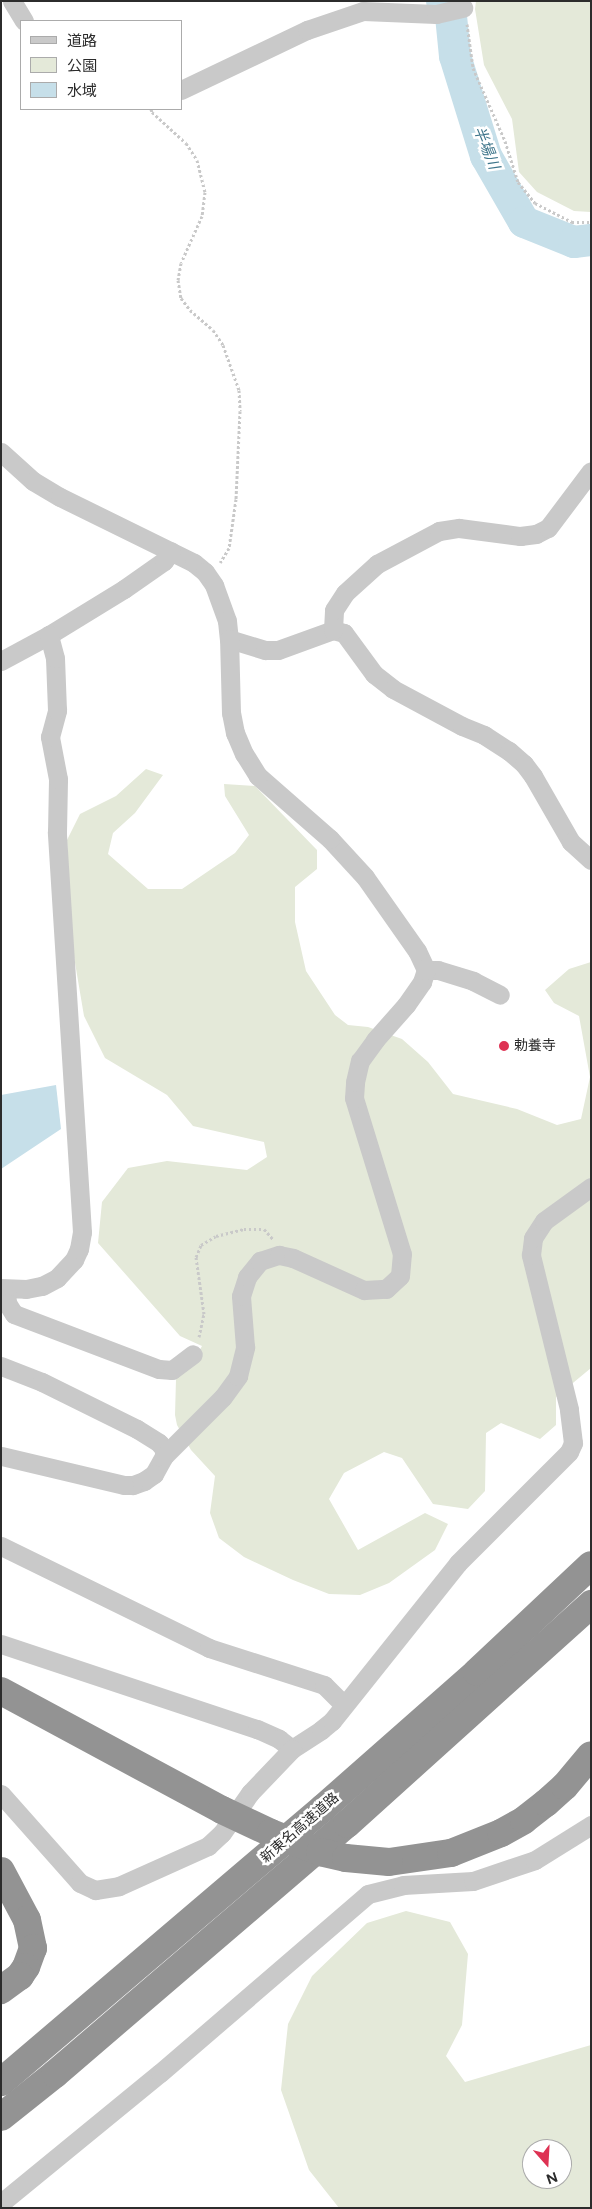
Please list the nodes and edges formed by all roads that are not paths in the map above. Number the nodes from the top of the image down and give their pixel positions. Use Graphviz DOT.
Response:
graph roads {
  1 [pos="12,1"];
  2 [pos="462,8"];
  3 [pos="23,20"];
  4 [pos="182,90"];
  5 [pos="1,452"];
  6 [pos="591,471"];
  7 [pos="171,551"];
  8 [pos="333,630"];
  9 [pos="49,636"];
  10 [pos="229,639"];
  11 [pos="1,661"];
  12 [pos="591,860"];
  13 [pos="426,970"];
  14 [pos="500,994"];
  15 [pos="591,1187"];
  16 [pos="3,1289"];
  17 [pos="193,1354"];
  18 [pos="1,1366"];
  19 [pos="1,1456"];
  20 [pos="164,1456"];
  21 [pos="1,1546"];
  22 [pos="591,1565"];
  23 [pos="591,1604"];
  24 [pos="1,1644"];
  25 [pos="1,1691"];
  26 [pos="344,1705"];
  27 [pos="292,1749"];
  28 [pos="591,1755"];
  29 [pos="1,1794"];
  30 [pos="591,1825"];
  31 [pos="1,1871"];
  32 [pos="1,1990"];
  33 [pos="1,2082"];
  34 [pos="1,2117"];
  35 [pos="1,2202"];
  1 -- 3 [label="street"];
  2 -- 4 [label="street"];
  5 -- 7 [label="street"];
  6 -- 8 [label="street"];
  7 -- 9 [label="street"];
  7 -- 10 [label="street"];
  8 -- 10 [label="street"];
  8 -- 12 [label="street"];
  9 -- 11 [label="street"];
  9 -- 16 [label="street"];
  10 -- 13 [label="street"];
  13 -- 14 [label="street"];
  13 -- 20 [label="street"];
  15 -- 26 [label="street"];
  16 -- 17 [label="street"];
  18 -- 20 [label="street"];
  19 -- 20 [label="street"];
  21 -- 26 [label="street"];
  22 -- 33 [label="highway, 新東名高速道路"];
  23 -- 34 [label="highway, 新東名高速道路"];
  24 -- 27 [label="street"];
  25 -- 28 [label="highway, bridge"];
  26 -- 27 [label="street"];
  27 -- 29 [label="street"];
  30 -- 35 [label="street"];
  31 -- 32 [label="highway"];
}
